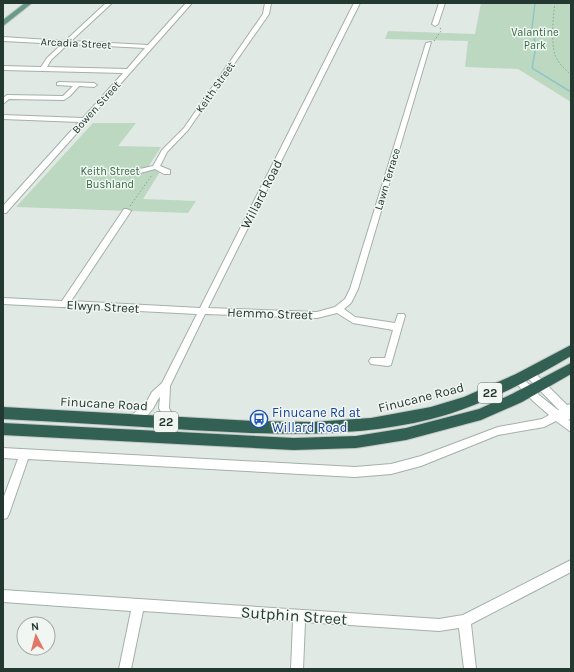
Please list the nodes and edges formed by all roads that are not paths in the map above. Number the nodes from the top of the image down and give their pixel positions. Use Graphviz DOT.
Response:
graph roads {
  1 [pos="20,3"];
  2 [pos="29,3"];
  3 [pos="109,3"];
  4 [pos="189,3"];
  5 [pos="268,3"];
  6 [pos="357,3"];
  7 [pos="442,3"];
  8 [pos="3,16"];
  9 [pos="3,24"];
  10 [pos="435,24"];
  11 [pos="3,39"];
  12 [pos="67,43"];
  13 [pos="429,43"];
  14 [pos="150,47"];
  15 [pos="3,68"];
  16 [pos="43,69"];
  17 [pos="127,72"];
  18 [pos="59,84"];
  19 [pos="77,85"];
  20 [pos="94,85"];
  21 [pos="4,98"];
  22 [pos="3,117"];
  23 [pos="83,120"];
  24 [pos="156,167"];
  25 [pos="142,171"];
  26 [pos="167,172"];
  27 [pos="3,211"];
  28 [pos="127,211"];
  29 [pos="3,301"];
  30 [pos="64,304"];
  31 [pos="338,309"];
  32 [pos="202,311"];
  33 [pos="401,316"];
  34 [pos="398,327"];
  35 [pos="571,350"];
  36 [pos="374,360"];
  37 [pos="571,368"];
  38 [pos="523,376"];
  39 [pos="165,386"];
  40 [pos="536,388"];
  41 [pos="570,412"];
  42 [pos="3,413"];
  43 [pos="558,417"];
  44 [pos="133,420"];
  45 [pos="171,422"];
  46 [pos="373,424"];
  47 [pos="571,428"];
  48 [pos="3,429"];
  49 [pos="384,438"];
  50 [pos="3,453"];
  51 [pos="24,455"];
  52 [pos="3,514"];
  53 [pos="571,566"];
  54 [pos="3,596"];
  55 [pos="138,605"];
  56 [pos="299,616"];
  57 [pos="464,621"];
  58 [pos="125,669"];
  59 [pos="297,669"];
  60 [pos="470,669"];
  1 -- 8 [label="main road"];
  2 -- 9 [label="main road"];
  3 -- 12 [label="street"];
  4 -- 14 [label="street, Bowen Street"];
  5 -- 24 [label="street, Keith Street"];
  6 -- 32 [label="street, Willard Road"];
  7 -- 10 [label="street"];
  11 -- 12 [label="street, Arcadia Street"];
  12 -- 14 [label="street, Arcadia Street"];
  12 -- 16 [label="street"];
  13 -- 31 [label="street, Lawn Terrace"];
  14 -- 17 [label="street, Bowen Street"];
  15 -- 16 [label="street"];
  16 -- 17 [label="street"];
  17 -- 23 [label="street, Bowen Street"];
  18 -- 19 [label="street"];
  19 -- 20 [label="street"];
  19 -- 21 [label="street"];
  22 -- 23 [label="street"];
  23 -- 27 [label="street, Bowen Street"];
  24 -- 25 [label="street"];
  24 -- 26 [label="street"];
  28 -- 30 [label="street"];
  29 -- 30 [label="street, Elwyn Street"];
  30 -- 32 [label="street, Elwyn Street"];
  31 -- 32 [label="street, Hemmo Street"];
  31 -- 34 [label="street"];
  32 -- 39 [label="street, Willard Road"];
  33 -- 34 [label="street"];
  34 -- 36 [label="street"];
  35 -- 38 [label="highway, Finucane Road / 22"];
  37 -- 40 [label="highway, 22"];
  38 -- 40 [label="street"];
  38 -- 46 [label="highway, Finucane Road / 22"];
  39 -- 44 [label="street, Willard Road"];
  39 -- 45 [label="street, Willard Road"];
  40 -- 41 [label="street"];
  40 -- 43 [label="street"];
  40 -- 49 [label="highway, 22"];
  41 -- 43 [label="street"];
  42 -- 44 [label="highway, Finucane Road / 22"];
  43 -- 47 [label="street"];
  43 -- 51 [label="street"];
  44 -- 45 [label="highway, Finucane Road / 22"];
  45 -- 46 [label="highway, Finucane Road / 22"];
  46 -- 49 [label="highway"];
  48 -- 49 [label="highway, 22"];
  50 -- 51 [label="street"];
  51 -- 52 [label="street"];
  53 -- 57 [label="street, Sutphin Street"];
  54 -- 55 [label="street, Sutphin Street"];
  55 -- 56 [label="street, Sutphin Street"];
  55 -- 58 [label="street"];
  56 -- 57 [label="street, Sutphin Street"];
  56 -- 59 [label="street"];
  57 -- 60 [label="street"];
}
